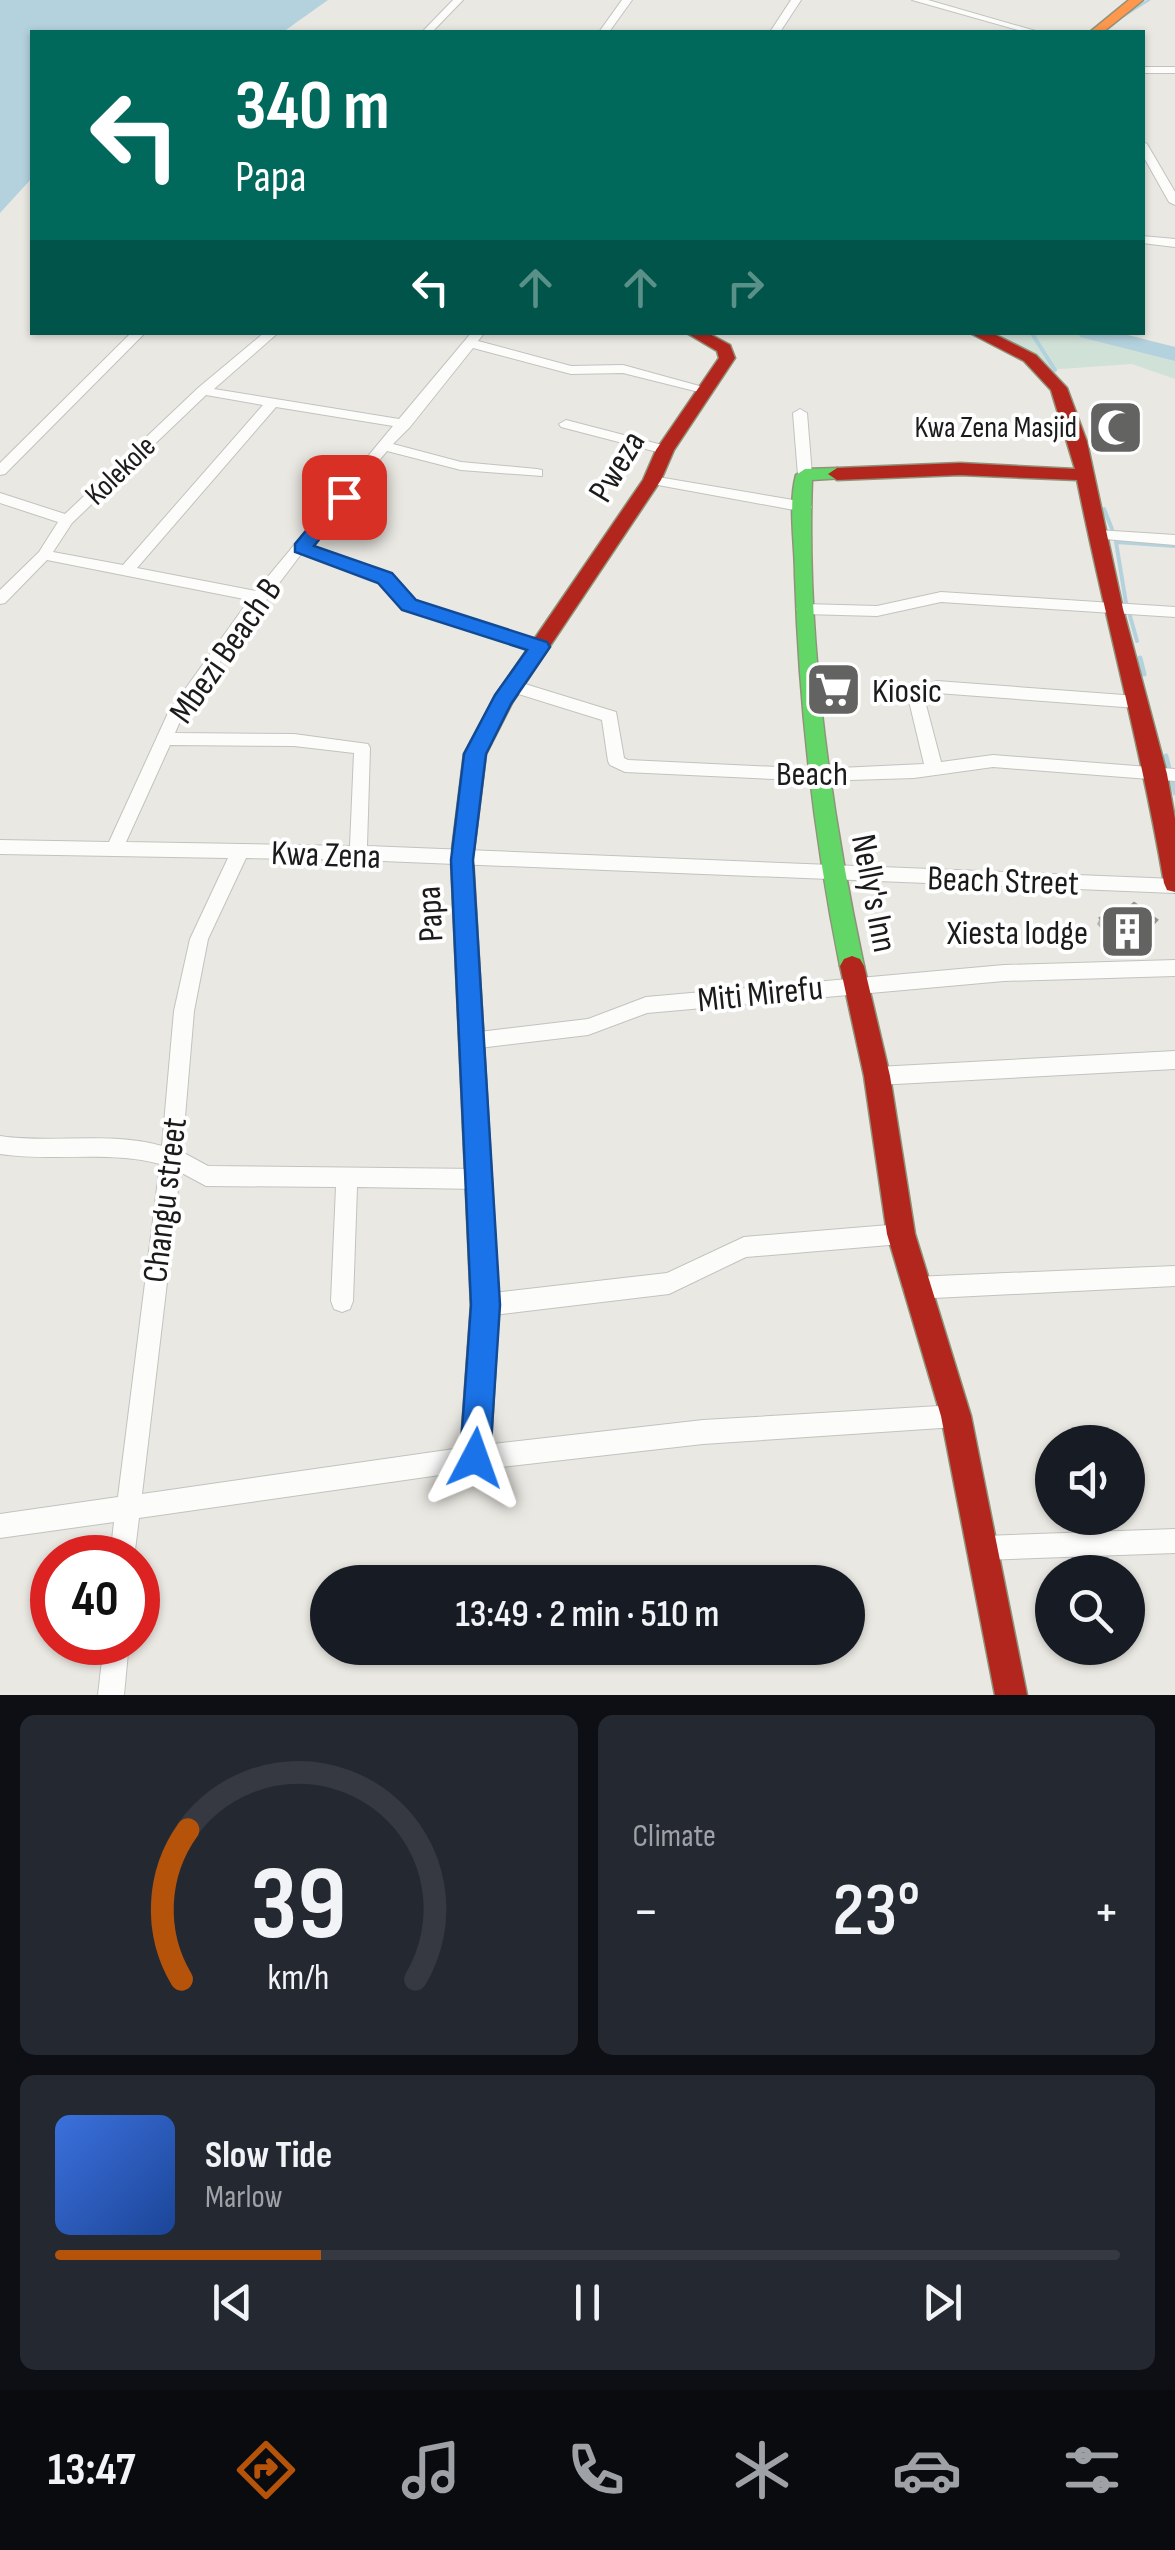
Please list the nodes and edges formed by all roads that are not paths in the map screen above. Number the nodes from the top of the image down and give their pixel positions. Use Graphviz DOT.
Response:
graph roads {
  1 [pos="458,0"];
  2 [pos="627,0"];
  3 [pos="796,0"];
  4 [pos="917,0"];
  5 [pos="952,0"];
  6 [pos="1137,0"];
  7 [pos="942,7"];
  8 [pos="429,30"];
  9 [pos="605,30"];
  10 [pos="776,30"];
  11 [pos="1027,30"];
  12 [pos="1099,30"];
  13 [pos="1145,70"];
  14 [pos="1175,70"];
  15 [pos="1145,148"];
  16 [pos="1169,179"];
  17 [pos="1175,202"];
  18 [pos="1145,239"];
  19 [pos="1175,243"];
  20 [pos="137,335"];
  21 [pos="269,335"];
  22 [pos="700,335"];
  23 [pos="982,335"];
  24 [pos="475,338"];
  25 [pos="202,390"];
  26 [pos="706,390"];
  27 [pos="274,402"];
  28 [pos="800,413"];
  29 [pos="405,424"];
  30 [pos="566,424"];
  31 [pos="386,446"];
  32 [pos="664,450"];
  33 [pos="0,471"];
  34 [pos="537,473"];
  35 [pos="1083,475"];
  36 [pos="805,476"];
  37 [pos="652,480"];
  38 [pos="0,498"];
  39 [pos="805,507"];
  40 [pos="66,520"];
  41 [pos="1098,535"];
  42 [pos="1175,540"];
  43 [pos="302,548"];
  44 [pos="44,555"];
  45 [pos="125,572"];
  46 [pos="262,597"];
  47 [pos="0,599"];
  48 [pos="1113,608"];
  49 [pos="804,609"];
  50 [pos="1175,612"];
  51 [pos="540,647"];
  52 [pos="512,686"];
  53 [pos="1137,702"];
  54 [pos="164,739"];
  55 [pos="934,769"];
  56 [pos="818,775"];
  57 [pos="1165,775"];
  58 [pos="0,847"];
  59 [pos="115,848"];
  60 [pos="240,851"];
  61 [pos="358,853"];
  62 [pos="462,860"];
  63 [pos="831,874"];
  64 [pos="1175,885"];
  65 [pos="1175,968"];
  66 [pos="857,984"];
  67 [pos="470,1041"];
  68 [pos="1175,1060"];
  69 [pos="876,1076"];
  70 [pos="0,1145"];
  71 [pos="171,1157"];
  72 [pos="347,1178"];
  73 [pos="480,1179"];
  74 [pos="901,1234"];
  75 [pos="1175,1276"];
  76 [pos="914,1288"];
  77 [pos="342,1301"];
  78 [pos="486,1305"];
  79 [pos="956,1416"];
  80 [pos="475,1458"];
  81 [pos="125,1511"];
  82 [pos="0,1526"];
  83 [pos="123,1535"];
  84 [pos="1175,1541"];
  85 [pos="984,1548"];
  86 [pos="115,1665"];
  87 [pos="112,1695"];
  88 [pos="1011,1695"];
  1 -- 8 [label="street"];
  2 -- 9 [label="street"];
  3 -- 10 [label="street"];
  4 -- 7 [label="street"];
  5 -- 7 [label="street"];
  6 -- 12 [label="street"];
  7 -- 11 [label="street"];
  13 -- 14 [label="street"];
  15 -- 16 [label="street"];
  16 -- 17 [label="street"];
  18 -- 19 [label="street"];
  20 -- 33 [label="street"];
  21 -- 25 [label="street, Kolekole"];
  22 -- 26 [label="street, Pweza"];
  23 -- 35 [label="street"];
  24 -- 26 [label="street"];
  24 -- 29 [label="street, Mbezi Beach B"];
  25 -- 27 [label="street"];
  25 -- 40 [label="street, Kolekole"];
  26 -- 32 [label="street, Pweza"];
  27 -- 29 [label="street"];
  27 -- 45 [label="street"];
  28 -- 36 [label="street"];
  29 -- 31 [label="street, Mbezi Beach B"];
  30 -- 32 [label="street"];
  31 -- 34 [label="street"];
  31 -- 43 [label="street, Mbezi Beach B"];
  32 -- 37 [label="street, Pweza"];
  35 -- 36 [label="street"];
  35 -- 41 [label="street"];
  36 -- 39 [label="street, Nelly's Inn"];
  37 -- 39 [label="street"];
  37 -- 51 [label="street, Pweza"];
  38 -- 40 [label="street"];
  39 -- 49 [label="street, Nelly's Inn"];
  40 -- 44 [label="street, Kolekole"];
  41 -- 42 [label="street"];
  41 -- 48 [label="street"];
  43 -- 46 [label="street, Mbezi Beach B"];
  43 -- 51 [label="street"];
  44 -- 45 [label="street"];
  44 -- 47 [label="street, Kolekole"];
  45 -- 46 [label="street"];
  46 -- 54 [label="street, Mbezi Beach B"];
  48 -- 49 [label="street"];
  48 -- 50 [label="street"];
  48 -- 53 [label="street"];
  49 -- 56 [label="street, Nelly's Inn"];
  51 -- 52 [label="street, Papa"];
  52 -- 56 [label="street, Beach"];
  52 -- 62 [label="street, Papa"];
  53 -- 55 [label="street"];
  53 -- 57 [label="street"];
  54 -- 59 [label="street, Mbezi Beach B"];
  54 -- 61 [label="street"];
  55 -- 56 [label="street, Beach"];
  55 -- 57 [label="street, Beach"];
  56 -- 63 [label="street, Nelly's Inn"];
  57 -- 64 [label="street"];
  58 -- 59 [label="street, Kwa Zena"];
  59 -- 60 [label="street, Kwa Zena"];
  60 -- 61 [label="street, Kwa Zena"];
  60 -- 71 [label="street, Changu street"];
  61 -- 62 [label="street, Kwa Zena"];
  62 -- 63 [label="street, Kwa Zena"];
  62 -- 67 [label="street, Papa"];
  63 -- 64 [label="street, Beach Street"];
  63 -- 66 [label="street, Nelly's Inn"];
  65 -- 66 [label="street, Miti Mirefu"];
  66 -- 67 [label="street, Miti Mirefu"];
  66 -- 69 [label="street, Nelly's Inn"];
  67 -- 73 [label="street, Papa"];
  68 -- 69 [label="street"];
  69 -- 74 [label="street, Nelly's Inn"];
  70 -- 71 [label="street"];
  71 -- 72 [label="street"];
  71 -- 81 [label="street, Changu street"];
  72 -- 73 [label="street"];
  72 -- 77 [label="street"];
  73 -- 78 [label="street, Papa"];
  74 -- 76 [label="street, Nelly's Inn"];
  74 -- 78 [label="street"];
  75 -- 76 [label="street"];
  76 -- 79 [label="street, Nelly's Inn"];
  78 -- 80 [label="street, Papa"];
  79 -- 80 [label="street"];
  79 -- 85 [label="street, Nelly's Inn"];
  80 -- 81 [label="street"];
  81 -- 82 [label="street"];
  81 -- 83 [label="street, Changu street"];
  84 -- 85 [label="street"];
  85 -- 88 [label="street, Nelly's Inn"];
  86 -- 87 [label="street"];
}
